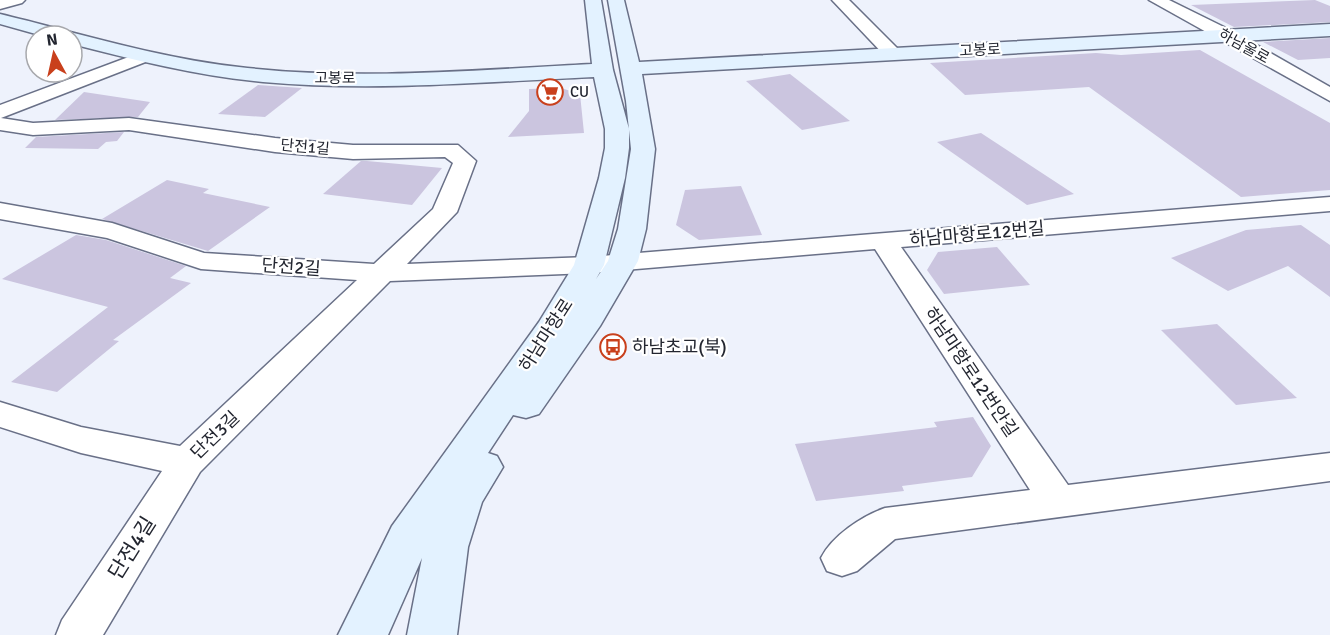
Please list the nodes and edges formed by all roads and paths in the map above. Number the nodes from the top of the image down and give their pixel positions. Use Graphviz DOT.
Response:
graph roads {
  1 [pos="17,0"];
  2 [pos="593,0"];
  3 [pos="616,0"];
  4 [pos="840,0"];
  5 [pos="1156,0"];
  6 [pos="0,4"];
  7 [pos="0,19"];
  8 [pos="24,25"];
  9 [pos="1330,30"];
  10 [pos="1228,36"];
  11 [pos="84,41"];
  12 [pos="893,54"];
  13 [pos="142,57"];
  14 [pos="630,69"];
  15 [pos="603,70"];
  16 [pos="1330,95"];
  17 [pos="0,112"];
  18 [pos="0,124"];
  19 [pos="1330,204"];
  20 [pos="1302,207"];
  21 [pos="0,211"];
  22 [pos="1330,227"];
  23 [pos="884,242"];
  24 [pos="606,263"];
  25 [pos="381,273"];
  26 [pos="0,414"];
  27 [pos="187,462"];
  28 [pos="1330,467"];
  29 [pos="1058,501"];
  30 [pos="842,558"];
  31 [pos="78,635"];
  32 [pos="363,635"];
  33 [pos="432,635"];
  1 -- 6 [label="street"];
  2 -- 15 [label="street, 하남마항로"];
  3 -- 14 [label="street, 하남마항로"];
  4 -- 12 [label="street"];
  5 -- 10 [label="street, 하남울로"];
  7 -- 8 [label="street"];
  9 -- 10 [label="street, 고봉로"];
  10 -- 12 [label="street, 고봉로"];
  10 -- 16 [label="street, 하남울로"];
  11 -- 13 [label="street, 고봉로"];
  12 -- 14 [label="street, 고봉로"];
  13 -- 15 [label="street, 고봉로"];
  13 -- 17 [label="street"];
  14 -- 15 [label="street"];
  14 -- 24 [label="street, 하남마항로"];
  15 -- 24 [label="street, 하남마항로"];
  18 -- 25 [label="street, 단전1길"];
  19 -- 20 [label="street, 하남마항로12번길"];
  20 -- 22 [label="street"];
  20 -- 23 [label="street, 하남마항로12번길"];
  21 -- 25 [label="street, 단전2길"];
  23 -- 24 [label="street, 하남마항로12번길"];
  23 -- 29 [label="street, 하남마항로12번안길"];
  24 -- 25 [label="street, 단전2길"];
  24 -- 32 [label="street, 하남마항로"];
  24 -- 33 [label="street, 하남마항로"];
  25 -- 27 [label="street, 단전3길"];
  26 -- 27 [label="street, 단전3길"];
  27 -- 31 [label="street, 단전4길"];
  28 -- 29 [label="street"];
  29 -- 30 [label="street"];
}
